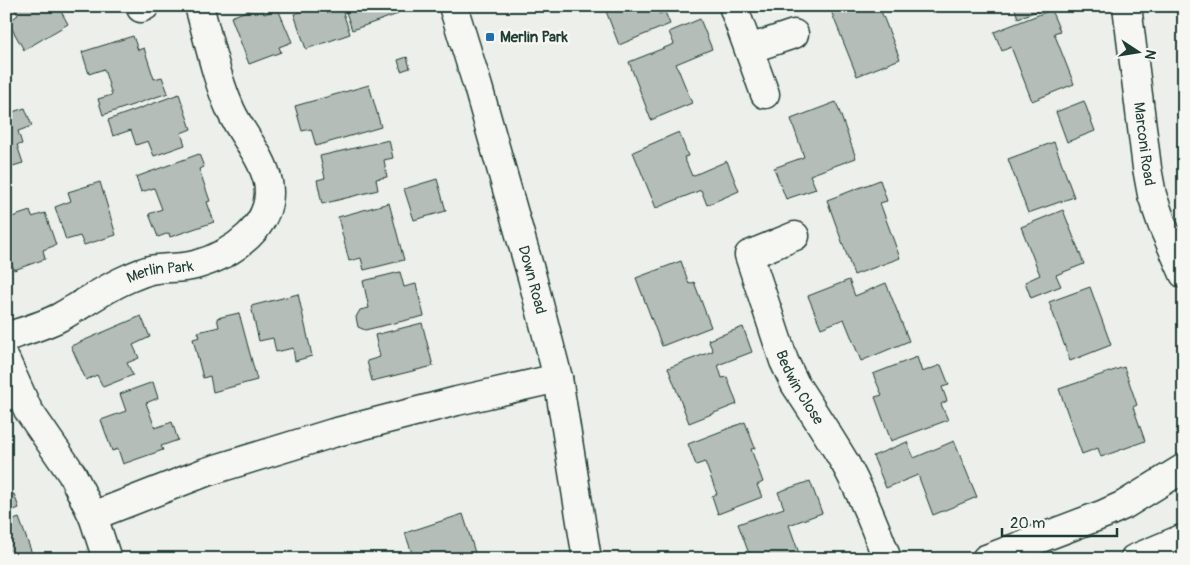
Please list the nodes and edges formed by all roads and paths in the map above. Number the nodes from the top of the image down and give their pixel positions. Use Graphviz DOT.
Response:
graph roads {
  1 [pos="199,6"];
  2 [pos="453,6"];
  3 [pos="733,6"];
  4 [pos="1127,6"];
  5 [pos="794,34"];
  6 [pos="749,49"];
  7 [pos="765,94"];
  8 [pos="794,236"];
  9 [pos="1184,274"];
  10 [pos="6,337"];
  11 [pos="6,361"];
  12 [pos="558,378"];
  13 [pos="1184,468"];
  14 [pos="93,516"];
  15 [pos="1184,538"];
  16 [pos="107,559"];
  17 [pos="586,559"];
  18 [pos="887,559"];
  19 [pos="986,559"];
  20 [pos="1134,559"];
  1 -- 10 [label="street, Merlin Park"];
  2 -- 12 [label="street, Down Road"];
  3 -- 6 [label="street"];
  4 -- 9 [label="street, Marconi Road"];
  5 -- 6 [label="street"];
  6 -- 7 [label="street"];
  8 -- 18 [label="street, Bedwin Close"];
  11 -- 14 [label="street"];
  12 -- 14 [label="street"];
  12 -- 17 [label="street, Down Road"];
  13 -- 19 [label="street"];
  14 -- 16 [label="street"];
  15 -- 20 [label="street"];
}
